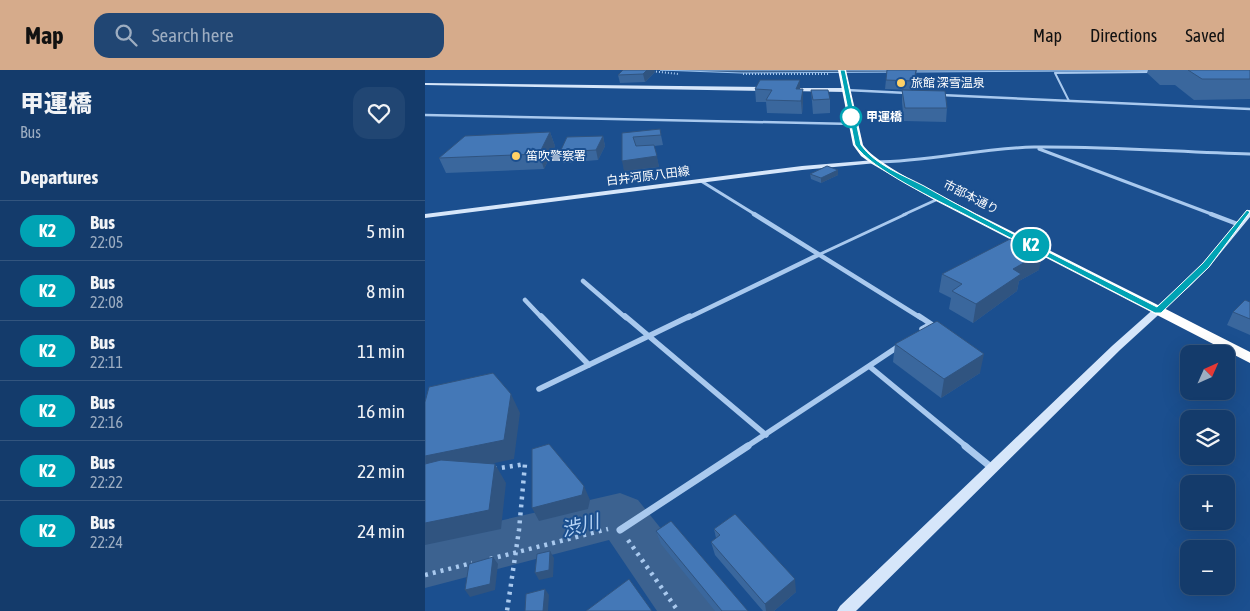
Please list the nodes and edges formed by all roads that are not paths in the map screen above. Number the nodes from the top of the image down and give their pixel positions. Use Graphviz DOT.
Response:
graph roads {
  1 [pos="843,72"];
  2 [pos="1156,72"];
  3 [pos="425,84"];
  4 [pos="773,89"];
  5 [pos="783,90"];
  6 [pos="845,90"];
  7 [pos="915,94"];
  8 [pos="935,94"];
  9 [pos="1069,101"];
  10 [pos="1250,109"];
  11 [pos="425,115"];
  12 [pos="853,124"];
  13 [pos="1034,147"];
  14 [pos="1250,154"];
  15 [pos="875,162"];
  16 [pos="701,181"];
  17 [pos="940,198"];
  18 [pos="1250,212"];
  19 [pos="425,216"];
  20 [pos="1240,225"];
  21 [pos="818,255"];
  22 [pos="583,281"];
  23 [pos="525,300"];
  24 [pos="1158,311"];
  25 [pos="915,334"];
  26 [pos="649,336"];
  27 [pos="907,340"];
  28 [pos="1250,358"];
  29 [pos="589,364"];
  30 [pos="869,366"];
  31 [pos="539,389"];
  32 [pos="766,435"];
  33 [pos="992,468"];
  34 [pos="621,529"];
  35 [pos="845,611"];
  1 -- 6 [label="highway, 市部本通り"];
  2 -- 9 [label="lane"];
  3 -- 4 [label="street"];
  5 -- 6 [label="street"];
  6 -- 7 [label="street"];
  6 -- 12 [label="highway, 市部本通り"];
  8 -- 9 [label="street"];
  9 -- 10 [label="street"];
  11 -- 12 [label="street"];
  12 -- 15 [label="highway, 市部本通り"];
  13 -- 14 [label="street"];
  13 -- 15 [label="street"];
  13 -- 20 [label="street"];
  15 -- 16 [label="street, 白井河原八田線"];
  15 -- 17 [label="highway, 市部本通り"];
  16 -- 19 [label="street, 白井河原八田線"];
  16 -- 21 [label="street"];
  17 -- 21 [label="lane"];
  17 -- 24 [label="highway, 市部本通り"];
  18 -- 20 [label="street"];
  20 -- 24 [label="street"];
  21 -- 25 [label="street"];
  21 -- 26 [label="street"];
  22 -- 26 [label="street"];
  23 -- 29 [label="street"];
  24 -- 28 [label="highway, 市部本通り"];
  24 -- 33 [label="street"];
  26 -- 29 [label="street"];
  26 -- 32 [label="street"];
  27 -- 30 [label="street"];
  29 -- 31 [label="street"];
  30 -- 32 [label="street"];
  30 -- 33 [label="street"];
  32 -- 34 [label="street"];
  33 -- 35 [label="street"];
}
